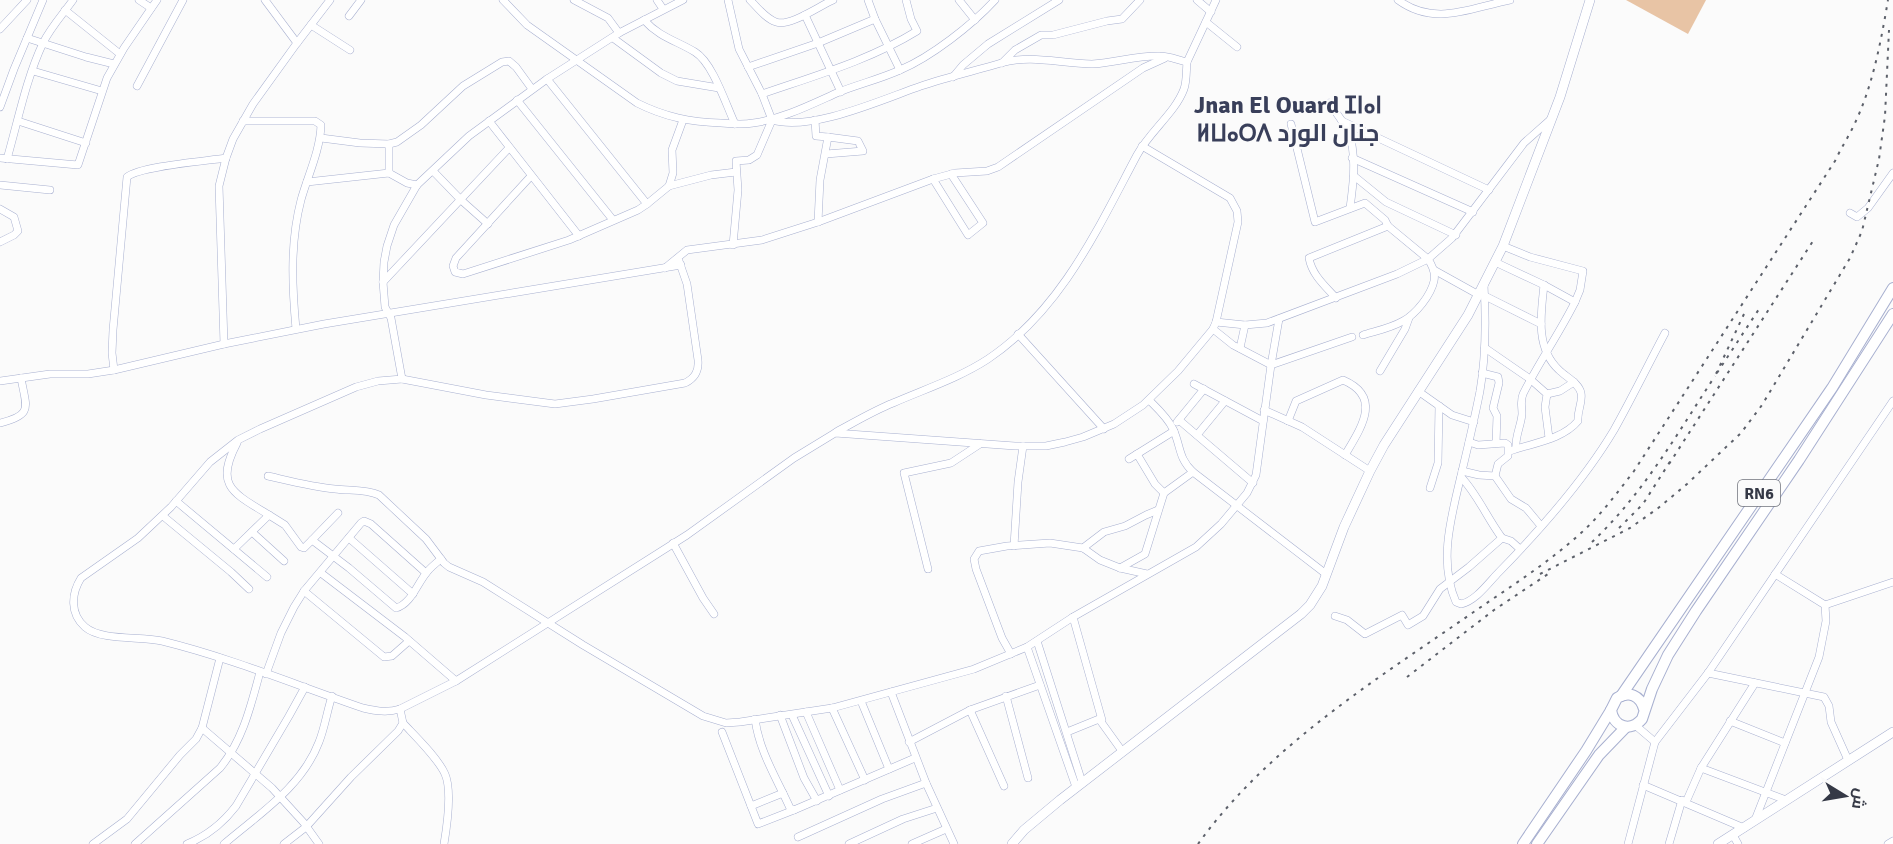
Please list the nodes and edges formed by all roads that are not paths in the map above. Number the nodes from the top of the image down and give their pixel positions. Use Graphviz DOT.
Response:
graph roads {
  1 [pos="27,0"];
  2 [pos="43,0"];
  3 [pos="73,0"];
  4 [pos="139,0"];
  5 [pos="157,0"];
  6 [pos="183,0"];
  7 [pos="265,0"];
  8 [pos="330,0"];
  9 [pos="361,0"];
  10 [pos="503,0"];
  11 [pos="574,0"];
  12 [pos="657,0"];
  13 [pos="682,0"];
  14 [pos="728,0"];
  15 [pos="750,0"];
  16 [pos="833,0"];
  17 [pos="868,0"];
  18 [pos="906,0"];
  19 [pos="959,0"];
  20 [pos="995,0"];
  21 [pos="1059,0"];
  22 [pos="1140,0"];
  23 [pos="1197,0"];
  24 [pos="1216,0"];
  25 [pos="1398,0"];
  26 [pos="1510,0"];
  27 [pos="1590,0"];
  28 [pos="151,8"];
  29 [pos="663,9"];
  30 [pos="65,10"];
  31 [pos="1211,12"];
  32 [pos="805,15"];
  33 [pos="349,16"];
  34 [pos="875,19"];
  35 [pos="644,20"];
  36 [pos="975,20"];
  37 [pos="1206,22"];
  38 [pos="310,25"];
  39 [pos="0,29"];
  40 [pos="616,36"];
  41 [pos="27,38"];
  42 [pos="43,43"];
  43 [pos="297,43"];
  44 [pos="818,43"];
  45 [pos="889,47"];
  46 [pos="1237,47"];
  47 [pos="350,50"];
  48 [pos="120,54"];
  49 [pos="1168,57"];
  50 [pos="577,59"];
  51 [pos="1187,62"];
  52 [pos="1002,63"];
  53 [pos="114,64"];
  54 [pos="748,67"];
  55 [pos="900,70"];
  56 [pos="33,71"];
  57 [pos="830,71"];
  58 [pos="953,77"];
  59 [pos="547,78"];
  60 [pos="137,86"];
  61 [pos="719,88"];
  62 [pos="532,89"];
  63 [pos="102,91"];
  64 [pos="841,92"];
  65 [pos="762,94"];
  66 [pos="517,100"];
  67 [pos="1329,103"];
  68 [pos="0,107"];
  69 [pos="1552,118"];
  70 [pos="683,120"];
  71 [pos="772,120"];
  72 [pos="815,120"];
  73 [pos="18,121"];
  74 [pos="489,121"];
  75 [pos="1342,121"];
  76 [pos="243,122"];
  77 [pos="735,124"];
  78 [pos="1291,124"];
  79 [pos="828,137"];
  80 [pos="321,138"];
  81 [pos="86,143"];
  82 [pos="389,144"];
  83 [pos="1142,146"];
  84 [pos="509,148"];
  85 [pos="826,154"];
  86 [pos="226,158"];
  87 [pos="1352,158"];
  88 [pos="4,159"];
  89 [pos="433,171"];
  90 [pos="736,172"];
  91 [pos="389,173"];
  92 [pos="1893,173"];
  93 [pos="951,174"];
  94 [pos="531,176"];
  95 [pos="1354,176"];
  96 [pos="933,179"];
  97 [pos="307,182"];
  98 [pos="0,185"];
  99 [pos="417,185"];
  100 [pos="669,186"];
  101 [pos="50,190"];
  102 [pos="1489,190"];
  103 [pos="1372,191"];
  104 [pos="461,200"];
  105 [pos="1365,203"];
  106 [pos="647,204"];
  107 [pos="1350,208"];
  108 [pos="0,209"];
  109 [pos="1473,212"];
  110 [pos="1850,213"];
  111 [pos="613,220"];
  112 [pos="818,222"];
  113 [pos="488,224"];
  114 [pos="1388,226"];
  115 [pos="1456,234"];
  116 [pos="579,236"];
  117 [pos="0,242"];
  118 [pos="733,244"];
  119 [pos="1503,246"];
  120 [pos="678,256"];
  121 [pos="1428,259"];
  122 [pos="1495,262"];
  123 [pos="681,265"];
  124 [pos="665,268"];
  125 [pos="1434,270"];
  126 [pos="383,282"];
  127 [pos="1544,285"];
  128 [pos="1893,288"];
  129 [pos="1482,296"];
  130 [pos="1336,298"];
  131 [pos="1575,302"];
  132 [pos="388,313"];
  133 [pos="1893,314"];
  134 [pos="1408,318"];
  135 [pos="1279,319"];
  136 [pos="1540,324"];
  137 [pos="1245,325"];
  138 [pos="1214,326"];
  139 [pos="296,329"];
  140 [pos="1665,333"];
  141 [pos="1018,334"];
  142 [pos="1363,335"];
  143 [pos="1352,337"];
  144 [pos="224,344"];
  145 [pos="1240,348"];
  146 [pos="1485,348"];
  147 [pos="1545,352"];
  148 [pos="1271,365"];
  149 [pos="114,370"];
  150 [pos="1380,371"];
  151 [pos="1482,373"];
  152 [pos="21,378"];
  153 [pos="402,379"];
  154 [pos="1530,379"];
  155 [pos="0,381"];
  156 [pos="1574,382"];
  157 [pos="1194,384"];
  158 [pos="1204,389"];
  159 [pos="1418,392"];
  160 [pos="1547,394"];
  161 [pos="1149,400"];
  162 [pos="1225,401"];
  163 [pos="1893,401"];
  164 [pos="1439,406"];
  165 [pos="1264,410"];
  166 [pos="1884,416"];
  167 [pos="1179,420"];
  168 [pos="1893,420"];
  169 [pos="1263,421"];
  170 [pos="1288,421"];
  171 [pos="1474,422"];
  172 [pos="0,423"];
  173 [pos="1104,429"];
  174 [pos="1173,429"];
  175 [pos="835,433"];
  176 [pos="1197,435"];
  177 [pos="1549,438"];
  178 [pos="238,440"];
  179 [pos="1469,442"];
  180 [pos="1496,443"];
  181 [pos="980,444"];
  182 [pos="1023,446"];
  183 [pos="1513,449"];
  184 [pos="1137,454"];
  185 [pos="1345,454"];
  186 [pos="1129,459"];
  187 [pos="1370,471"];
  188 [pos="1192,472"];
  189 [pos="1462,474"];
  190 [pos="268,476"];
  191 [pos="1495,476"];
  192 [pos="1253,483"];
  193 [pos="1430,488"];
  194 [pos="1164,493"];
  195 [pos="176,501"];
  196 [pos="1236,506"];
  197 [pos="1158,510"];
  198 [pos="338,513"];
  199 [pos="269,515"];
  200 [pos="162,516"];
  201 [pos="1541,526"];
  202 [pos="252,532"];
  203 [pos="349,538"];
  204 [pos="1502,538"];
  205 [pos="312,540"];
  206 [pos="673,543"];
  207 [pos="1014,546"];
  208 [pos="1083,548"];
  209 [pos="234,549"];
  210 [pos="1520,549"];
  211 [pos="333,557"];
  212 [pos="441,559"];
  213 [pos="284,561"];
  214 [pos="1120,568"];
  215 [pos="928,569"];
  216 [pos="321,573"];
  217 [pos="426,573"];
  218 [pos="1147,574"];
  219 [pos="1326,574"];
  220 [pos="1775,574"];
  221 [pos="267,578"];
  222 [pos="1450,580"];
  223 [pos="1893,582"];
  224 [pos="249,589"];
  225 [pos="304,591"];
  226 [pos="413,594"];
  227 [pos="1825,605"];
  228 [pos="714,614"];
  229 [pos="1335,615"];
  230 [pos="1074,617"];
  231 [pos="548,623"];
  232 [pos="409,641"];
  233 [pos="1037,641"];
  234 [pos="1027,647"];
  235 [pos="1011,654"];
  236 [pos="220,658"];
  237 [pos="263,673"];
  238 [pos="1708,674"];
  239 [pos="456,681"];
  240 [pos="1755,683"];
  241 [pos="1040,685"];
  242 [pos="304,687"];
  243 [pos="891,692"];
  244 [pos="1804,692"];
  245 [pos="332,696"];
  246 [pos="1006,696"];
  247 [pos="1621,696"];
  248 [pos="861,701"];
  249 [pos="832,708"];
  250 [pos="400,709"];
  251 [pos="1644,709"];
  252 [pos="970,710"];
  253 [pos="1611,710"];
  254 [pos="806,712"];
  255 [pos="780,715"];
  256 [pos="792,715"];
  257 [pos="755,719"];
  258 [pos="1102,720"];
  259 [pos="1730,721"];
  260 [pos="403,723"];
  261 [pos="1630,726"];
  262 [pos="202,728"];
  263 [pos="722,732"];
  264 [pos="1066,732"];
  265 [pos="1893,732"];
  266 [pos="909,742"];
  267 [pos="1655,742"];
  268 [pos="1785,742"];
  269 [pos="1122,751"];
  270 [pos="231,752"];
  271 [pos="915,758"];
  272 [pos="1848,760"];
  273 [pos="1701,768"];
  274 [pos="889,769"];
  275 [pos="256,774"];
  276 [pos="1028,778"];
  277 [pos="865,780"];
  278 [pos="926,783"];
  279 [pos="1643,784"];
  280 [pos="1079,785"];
  281 [pos="1004,786"];
  282 [pos="840,790"];
  283 [pos="783,793"];
  284 [pos="1765,793"];
  285 [pos="829,796"];
  286 [pos="280,797"];
  287 [pos="1786,800"];
  288 [pos="817,801"];
  289 [pos="1684,801"];
  290 [pos="751,806"];
  291 [pos="937,808"];
  292 [pos="794,810"];
  293 [pos="1755,820"];
  294 [pos="306,827"];
  295 [pos="1744,828"];
  296 [pos="946,829"];
  297 [pos="1733,835"];
  298 [pos="798,837"];
  299 [pos="1893,841"];
  300 [pos="93,844"];
  301 [pos="135,844"];
  302 [pos="187,844"];
  303 [pos="224,844"];
  304 [pos="284,844"];
  305 [pos="319,844"];
  306 [pos="444,844"];
  307 [pos="849,844"];
  308 [pos="912,844"];
  309 [pos="954,844"];
  310 [pos="1012,844"];
  311 [pos="1523,844"];
  312 [pos="1537,844"];
  313 [pos="1628,844"];
  314 [pos="1669,844"];
  315 [pos="1718,844"];
  316 [pos="1738,844"];
  317 [pos="1888,844"];
  1 -- 39 [label="street"];
  2 -- 41 [label="street"];
  3 -- 30 [label="street"];
  4 -- 28 [label="street"];
  5 -- 28 [label="street"];
  6 -- 60 [label="street"];
  7 -- 43 [label="street"];
  8 -- 38 [label="street"];
  9 -- 33 [label="street"];
  10 -- 50 [label="street"];
  11 -- 40 [label="street"];
  12 -- 29 [label="street"];
  13 -- 29 [label="street"];
  14 -- 54 [label="street"];
  15 -- 32 [label="street"];
  16 -- 32 [label="street"];
  17 -- 34 [label="street"];
  18 -- 45 [label="street"];
  19 -- 36 [label="street"];
  20 -- 36 [label="street"];
  21 -- 58 [label="street"];
  22 -- 52 [label="street"];
  23 -- 31 [label="street"];
  24 -- 31 [label="street"];
  25 -- 26 [label="street"];
  27 -- 69 [label="street"];
  28 -- 48 [label="street"];
  29 -- 35 [label="street"];
  30 -- 42 [label="street"];
  30 -- 48 [label="street"];
  31 -- 37 [label="street"];
  32 -- 44 [label="street"];
  34 -- 44 [label="street"];
  34 -- 45 [label="street"];
  35 -- 40 [label="street"];
  35 -- 61 [label="street"];
  36 -- 55 [label="street"];
  37 -- 46 [label="street"];
  37 -- 51 [label="street"];
  38 -- 43 [label="street"];
  38 -- 47 [label="street"];
  40 -- 50 [label="street"];
  40 -- 61 [label="street"];
  41 -- 42 [label="street"];
  41 -- 68 [label="street"];
  42 -- 53 [label="street"];
  42 -- 56 [label="street"];
  43 -- 76 [label="street"];
  44 -- 54 [label="street"];
  44 -- 57 [label="street"];
  45 -- 55 [label="street"];
  45 -- 57 [label="street"];
  48 -- 53 [label="street"];
  49 -- 51 [label="street"];
  49 -- 52 [label="street"];
  49 -- 93 [label="street"];
  50 -- 59 [label="street"];
  50 -- 70 [label="street"];
  51 -- 83 [label="street"];
  52 -- 58 [label="street"];
  53 -- 63 [label="street"];
  54 -- 65 [label="street"];
  55 -- 64 [label="street"];
  56 -- 63 [label="street"];
  56 -- 73 [label="street"];
  57 -- 64 [label="street"];
  57 -- 65 [label="street"];
  58 -- 72 [label="street"];
  59 -- 62 [label="street"];
  59 -- 106 [label="street"];
  61 -- 77 [label="street"];
  62 -- 66 [label="street"];
  62 -- 82 [label="street"];
  63 -- 81 [label="street"];
  64 -- 71 [label="street"];
  65 -- 71 [label="street"];
  66 -- 74 [label="street"];
  66 -- 111 [label="street"];
  67 -- 75 [label="street"];
  69 -- 102 [label="street"];
  69 -- 119 [label="street"];
  70 -- 77 [label="street"];
  70 -- 100 [label="street"];
  71 -- 72 [label="street"];
  71 -- 77 [label="street"];
  71 -- 90 [label="street"];
  72 -- 79 [label="street"];
  73 -- 81 [label="street"];
  73 -- 88 [label="street"];
  74 -- 84 [label="street"];
  74 -- 89 [label="street"];
  75 -- 87 [label="street"];
  75 -- 102 [label="street"];
  76 -- 80 [label="street"];
  76 -- 86 [label="street"];
  78 -- 107 [label="street"];
  79 -- 85 [label="street"];
  79 -- 85 [label="street"];
  80 -- 82 [label="street"];
  80 -- 97 [label="street"];
  81 -- 88 [label="street"];
  82 -- 91 [label="street"];
  83 -- 138 [label="street"];
  83 -- 141 [label="street"];
  84 -- 94 [label="street"];
  84 -- 104 [label="street"];
  85 -- 112 [label="street"];
  86 -- 144 [label="street"];
  86 -- 149 [label="street"];
  87 -- 95 [label="street"];
  87 -- 109 [label="street"];
  89 -- 99 [label="street"];
  89 -- 104 [label="street"];
  90 -- 100 [label="street"];
  90 -- 118 [label="street"];
  91 -- 97 [label="street"];
  91 -- 99 [label="street"];
  92 -- 110 [label="street"];
  93 -- 96 [label="street"];
  93 -- 96 [label="street"];
  94 -- 113 [label="street"];
  94 -- 116 [label="street"];
  95 -- 103 [label="street"];
  95 -- 107 [label="street"];
  96 -- 112 [label="street"];
  97 -- 139 [label="street"];
  98 -- 101 [label="street"];
  99 -- 126 [label="street"];
  100 -- 106 [label="street"];
  102 -- 109 [label="street"];
  103 -- 105 [label="street"];
  103 -- 115 [label="street"];
  104 -- 113 [label="street"];
  104 -- 126 [label="street"];
  105 -- 107 [label="street"];
  105 -- 114 [label="street"];
  106 -- 111 [label="street"];
  108 -- 117 [label="street"];
  109 -- 115 [label="street"];
  111 -- 116 [label="street"];
  112 -- 118 [label="street"];
  113 -- 116 [label="street"];
  114 -- 121 [label="street"];
  114 -- 130 [label="street"];
  115 -- 121 [label="street"];
  118 -- 120 [label="street"];
  119 -- 122 [label="street"];
  119 -- 131 [label="street"];
  120 -- 123 [label="street"];
  120 -- 124 [label="street"];
  121 -- 125 [label="street"];
  121 -- 130 [label="street"];
  122 -- 127 [label="street"];
  122 -- 129 [label="street"];
  123 -- 124 [label="street"];
  123 -- 153 [label="street"];
  124 -- 132 [label="street"];
  125 -- 129 [label="street"];
  125 -- 134 [label="street"];
  126 -- 132 [label="street"];
  127 -- 131 [label="street"];
  127 -- 136 [label="street"];
  128 -- 247 [label="main road, RN6"];
  129 -- 136 [label="street"];
  129 -- 146 [label="street"];
  129 -- 159 [label="street"];
  130 -- 135 [label="street"];
  131 -- 147 [label="street"];
  132 -- 139 [label="street"];
  132 -- 153 [label="street"];
  133 -- 251 [label="main road, RN6"];
  134 -- 142 [label="street"];
  134 -- 150 [label="street"];
  135 -- 137 [label="street"];
  135 -- 148 [label="street"];
  136 -- 147 [label="street"];
  137 -- 138 [label="street"];
  137 -- 145 [label="street"];
  138 -- 145 [label="street"];
  138 -- 161 [label="street"];
  139 -- 144 [label="street"];
  140 -- 201 [label="street"];
  141 -- 173 [label="street"];
  141 -- 175 [label="street"];
  143 -- 148 [label="street"];
  144 -- 149 [label="street"];
  145 -- 148 [label="street"];
  146 -- 151 [label="street"];
  146 -- 154 [label="street"];
  147 -- 154 [label="street"];
  147 -- 156 [label="street"];
  148 -- 165 [label="street"];
  149 -- 152 [label="street"];
  151 -- 171 [label="street"];
  151 -- 180 [label="street"];
  152 -- 155 [label="street"];
  152 -- 172 [label="street"];
  153 -- 178 [label="street"];
  154 -- 160 [label="street"];
  154 -- 183 [label="street"];
  156 -- 160 [label="street"];
  156 -- 177 [label="street"];
  157 -- 158 [label="street"];
  158 -- 162 [label="street"];
  158 -- 167 [label="street"];
  159 -- 164 [label="street"];
  159 -- 187 [label="street"];
  160 -- 177 [label="street"];
  161 -- 173 [label="street"];
  161 -- 174 [label="street"];
  162 -- 169 [label="street"];
  162 -- 176 [label="street"];
  163 -- 166 [label="street"];
  164 -- 171 [label="street"];
  164 -- 193 [label="street"];
  165 -- 169 [label="street"];
  165 -- 170 [label="street"];
  166 -- 168 [label="street"];
  166 -- 220 [label="street"];
  167 -- 174 [label="street"];
  167 -- 176 [label="street"];
  169 -- 192 [label="street"];
  170 -- 185 [label="street"];
  170 -- 185 [label="street"];
  171 -- 179 [label="street"];
  173 -- 182 [label="street"];
  174 -- 184 [label="street"];
  174 -- 188 [label="street"];
  175 -- 181 [label="street"];
  175 -- 206 [label="street"];
  176 -- 192 [label="street"];
  177 -- 183 [label="street"];
  178 -- 195 [label="street"];
  178 -- 199 [label="street"];
  179 -- 180 [label="street"];
  179 -- 189 [label="street"];
  180 -- 183 [label="street"];
  181 -- 182 [label="street"];
  181 -- 215 [label="street"];
  182 -- 207 [label="street"];
  183 -- 191 [label="street"];
  184 -- 186 [label="street"];
  184 -- 194 [label="street"];
  185 -- 187 [label="street"];
  187 -- 219 [label="street"];
  188 -- 194 [label="street"];
  188 -- 196 [label="street"];
  189 -- 191 [label="street"];
  189 -- 204 [label="street"];
  189 -- 222 [label="street"];
  190 -- 212 [label="street"];
  191 -- 201 [label="street"];
  192 -- 196 [label="street"];
  194 -- 197 [label="street"];
  195 -- 200 [label="street"];
  195 -- 209 [label="street"];
  196 -- 218 [label="street"];
  196 -- 219 [label="street"];
  197 -- 208 [label="street"];
  197 -- 214 [label="street"];
  198 -- 205 [label="street"];
  199 -- 202 [label="street"];
  199 -- 205 [label="street"];
  200 -- 224 [label="street"];
  200 -- 236 [label="street"];
  201 -- 210 [label="street"];
  202 -- 209 [label="street"];
  202 -- 213 [label="street"];
  203 -- 211 [label="street"];
  203 -- 217 [label="street"];
  203 -- 226 [label="street"];
  204 -- 210 [label="street"];
  204 -- 222 [label="street"];
  205 -- 211 [label="street"];
  206 -- 228 [label="street"];
  206 -- 231 [label="street"];
  207 -- 208 [label="street"];
  207 -- 235 [label="street"];
  208 -- 214 [label="street"];
  209 -- 221 [label="street"];
  210 -- 222 [label="street"];
  211 -- 216 [label="street"];
  211 -- 226 [label="street"];
  212 -- 217 [label="street"];
  212 -- 231 [label="street"];
  214 -- 218 [label="street"];
  216 -- 225 [label="street"];
  216 -- 232 [label="street"];
  217 -- 226 [label="street"];
  218 -- 230 [label="street"];
  219 -- 269 [label="street"];
  220 -- 227 [label="street"];
  220 -- 238 [label="street"];
  222 -- 229 [label="street"];
  223 -- 227 [label="street"];
  225 -- 232 [label="street"];
  225 -- 237 [label="street"];
  227 -- 244 [label="street"];
  230 -- 233 [label="street"];
  230 -- 258 [label="street"];
  231 -- 239 [label="street"];
  231 -- 257 [label="street"];
  232 -- 239 [label="street"];
  233 -- 234 [label="street"];
  233 -- 264 [label="street"];
  234 -- 235 [label="street"];
  234 -- 241 [label="street"];
  235 -- 243 [label="street"];
  236 -- 237 [label="street"];
  236 -- 262 [label="street"];
  237 -- 242 [label="street"];
  237 -- 270 [label="street"];
  238 -- 240 [label="street"];
  238 -- 267 [label="street"];
  239 -- 250 [label="street"];
  240 -- 244 [label="street"];
  240 -- 259 [label="street"];
  241 -- 246 [label="street"];
  241 -- 280 [label="street"];
  242 -- 245 [label="street"];
  242 -- 275 [label="street"];
  243 -- 248 [label="street"];
  243 -- 266 [label="street"];
  244 -- 268 [label="street"];
  244 -- 272 [label="street"];
  245 -- 250 [label="street"];
  245 -- 286 [label="street"];
  246 -- 252 [label="street"];
  246 -- 276 [label="street"];
  247 -- 251 [label="main road"];
  247 -- 253 [label="main road, RN6"];
  248 -- 249 [label="street"];
  248 -- 274 [label="street"];
  249 -- 254 [label="street"];
  249 -- 277 [label="street"];
  250 -- 260 [label="street"];
  251 -- 261 [label="main road, RN6"];
  252 -- 266 [label="street"];
  252 -- 281 [label="street"];
  253 -- 261 [label="main road"];
  253 -- 311 [label="main road, RN6"];
  254 -- 255 [label="street"];
  254 -- 282 [label="street"];
  255 -- 257 [label="street"];
  255 -- 288 [label="street"];
  256 -- 285 [label="street"];
  257 -- 283 [label="street"];
  258 -- 264 [label="street"];
  258 -- 269 [label="street"];
  259 -- 268 [label="street"];
  259 -- 273 [label="street"];
  260 -- 294 [label="street"];
  260 -- 306 [label="street"];
  261 -- 267 [label="street"];
  261 -- 312 [label="main road, RN6"];
  262 -- 270 [label="street"];
  262 -- 300 [label="street"];
  263 -- 290 [label="street"];
  264 -- 280 [label="street"];
  265 -- 272 [label="street"];
  266 -- 271 [label="street"];
  267 -- 279 [label="street"];
  268 -- 284 [label="street"];
  269 -- 280 [label="street"];
  270 -- 275 [label="street"];
  270 -- 301 [label="street"];
  271 -- 274 [label="street"];
  271 -- 278 [label="street"];
  272 -- 287 [label="street"];
  273 -- 284 [label="street"];
  273 -- 289 [label="street"];
  274 -- 277 [label="street"];
  275 -- 286 [label="street"];
  275 -- 302 [label="street"];
  277 -- 282 [label="street"];
  278 -- 291 [label="street"];
  278 -- 298 [label="street"];
  279 -- 289 [label="street"];
  279 -- 313 [label="street"];
  280 -- 310 [label="street"];
  282 -- 285 [label="street"];
  283 -- 290 [label="street"];
  283 -- 292 [label="street"];
  284 -- 287 [label="street"];
  284 -- 293 [label="street"];
  285 -- 288 [label="street"];
  286 -- 294 [label="street"];
  286 -- 303 [label="street"];
  287 -- 293 [label="street"];
  288 -- 292 [label="street"];
  289 -- 295 [label="street"];
  289 -- 314 [label="street"];
  290 -- 292 [label="street"];
  291 -- 296 [label="street"];
  291 -- 307 [label="street"];
  293 -- 295 [label="street"];
  294 -- 304 [label="street"];
  294 -- 305 [label="street"];
  295 -- 297 [label="street"];
  296 -- 308 [label="street"];
  296 -- 309 [label="street"];
  297 -- 315 [label="street"];
  297 -- 316 [label="street"];
  299 -- 317 [label="street"];
}
